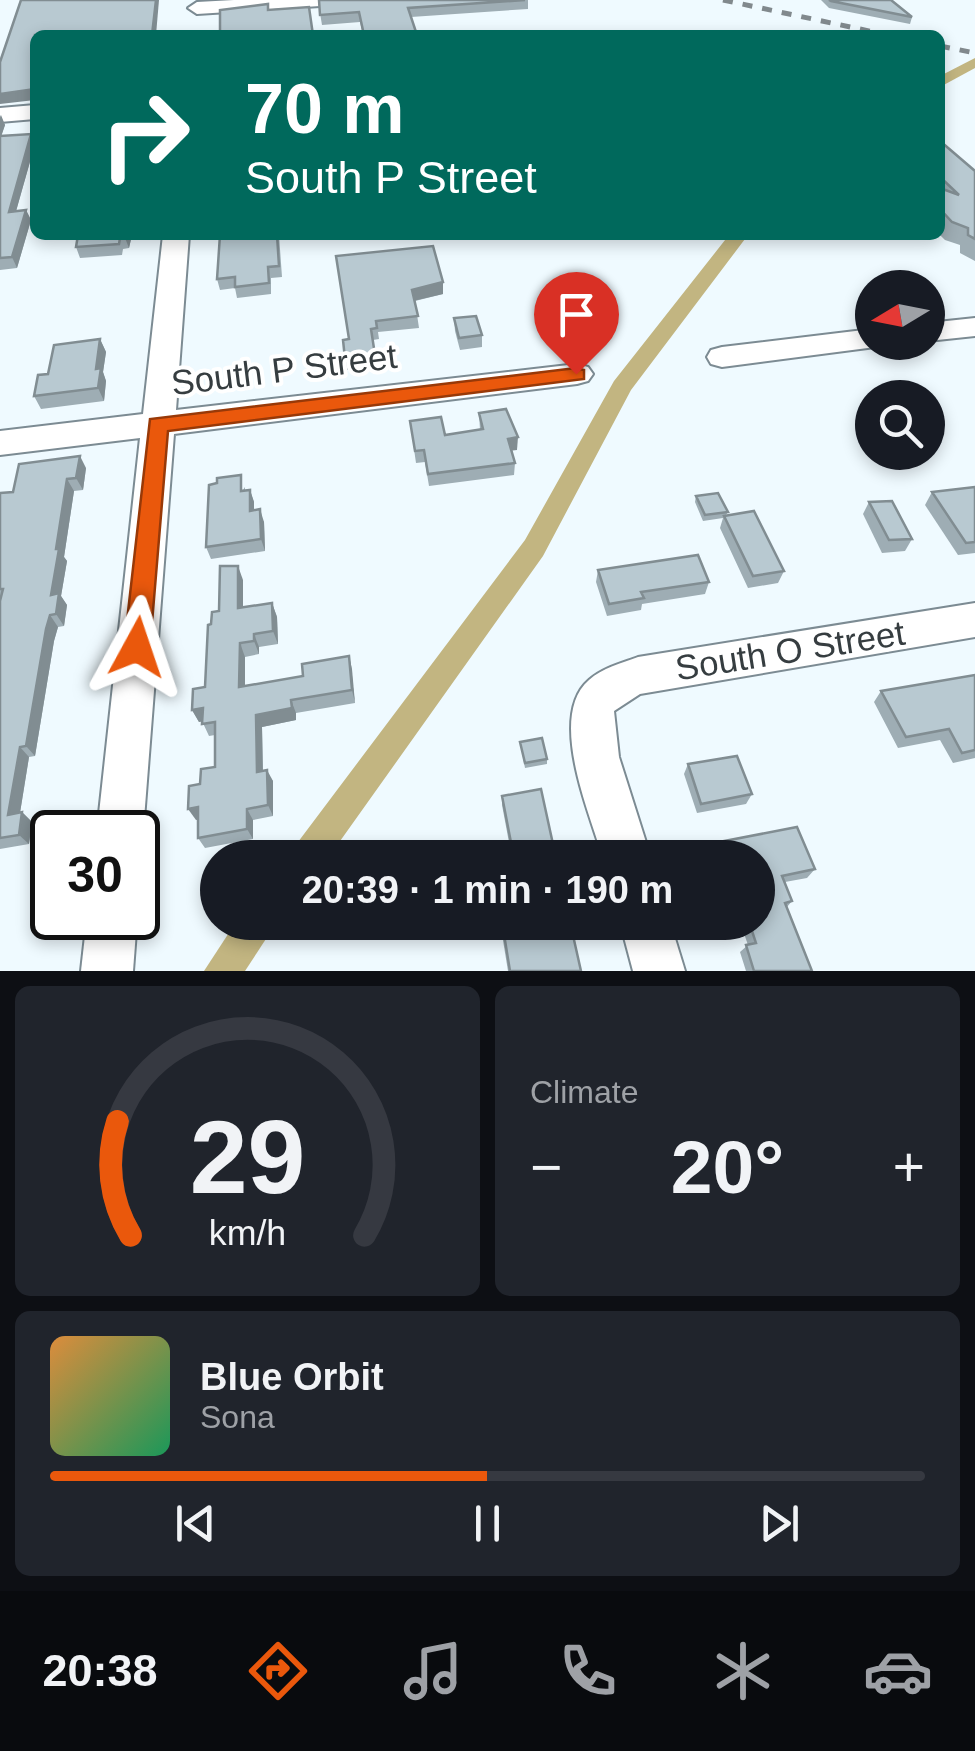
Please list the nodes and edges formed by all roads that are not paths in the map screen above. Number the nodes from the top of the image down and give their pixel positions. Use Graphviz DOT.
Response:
graph roads {
  1 [pos="320,0"];
  2 [pos="197,4"];
  3 [pos="194,30"];
  4 [pos="30,112"];
  5 [pos="0,115"];
  6 [pos="176,240"];
  7 [pos="975,327"];
  8 [pos="945,330"];
  9 [pos="855,341"];
  10 [pos="722,357"];
  11 [pos="576,374"];
  12 [pos="158,424"];
  13 [pos="0,443"];
  14 [pos="975,620"];
  15 [pos="122,810"];
  16 [pos="622,840"];
  17 [pos="110,940"];
  18 [pos="650,940"];
  19 [pos="106,971"];
  20 [pos="659,971"];
  1 -- 2 [label="street"];
  2 -- 3 [label="street"];
  4 -- 5 [label="street"];
  6 -- 12 [label="street"];
  7 -- 8 [label="street"];
  9 -- 10 [label="street"];
  11 -- 12 [label="street, South P Street"];
  12 -- 13 [label="street, South P Street"];
  12 -- 15 [label="street"];
  14 -- 16 [label="street, South O Street"];
  17 -- 19 [label="street"];
  18 -- 20 [label="street"];
}
